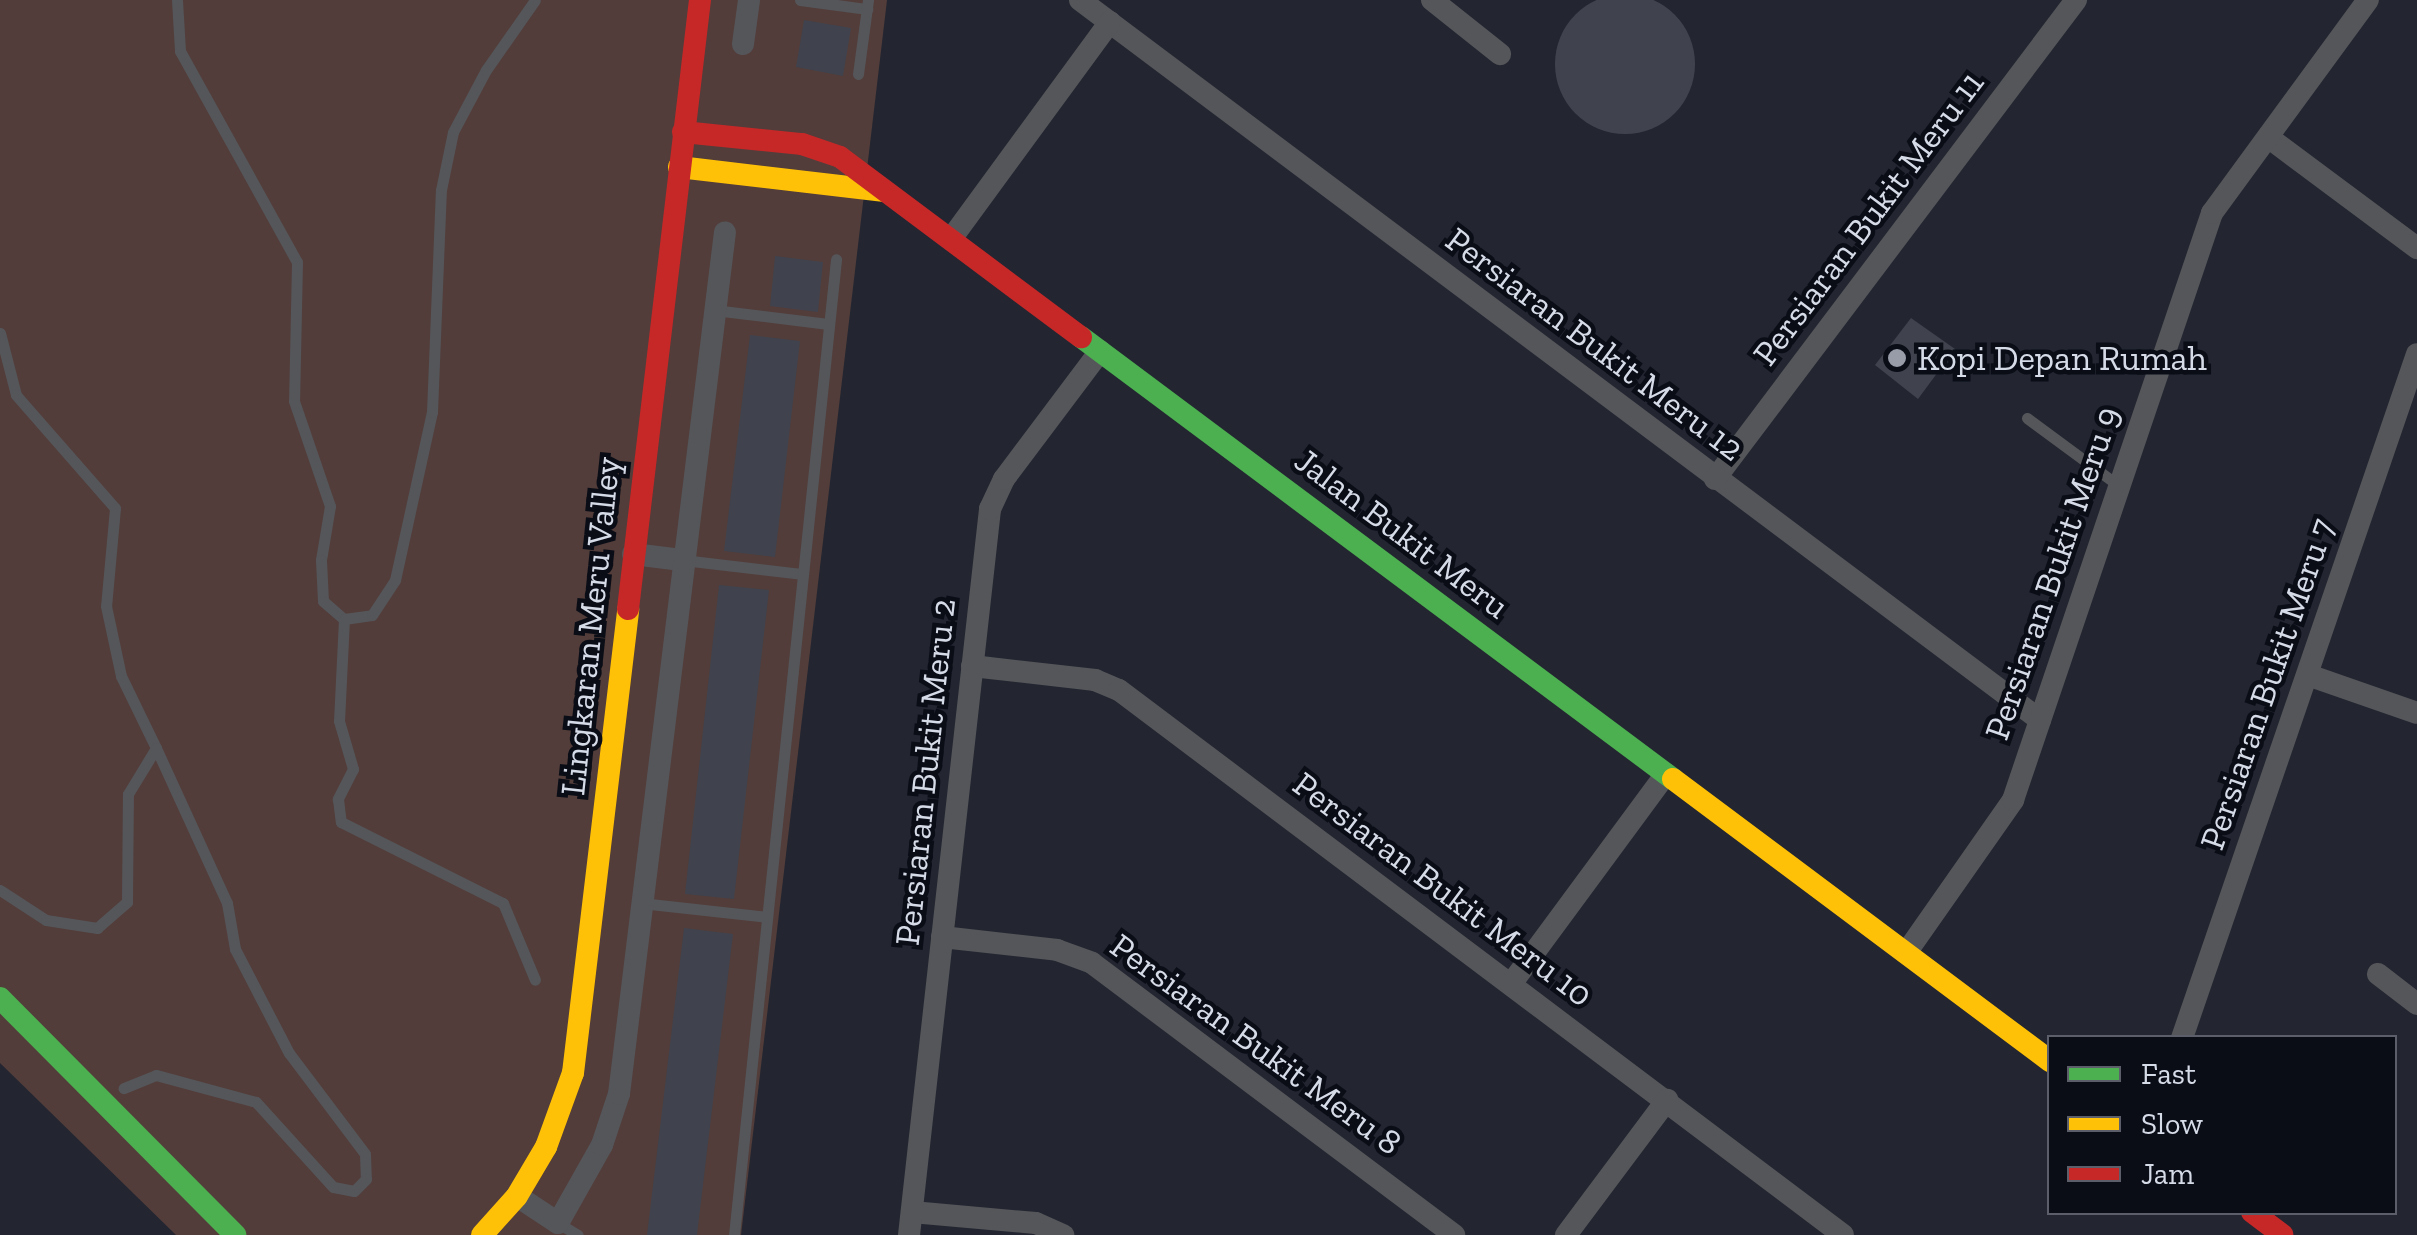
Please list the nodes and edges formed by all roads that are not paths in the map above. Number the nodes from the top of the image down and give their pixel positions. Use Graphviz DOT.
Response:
graph roads {
  1 [pos="176,0"];
  2 [pos="535,0"];
  3 [pos="700,0"];
  4 [pos="749,0"];
  5 [pos="800,0"];
  6 [pos="1080,0"];
  7 [pos="1432,0"];
  8 [pos="2076,0"];
  9 [pos="2368,0"];
  10 [pos="868,4"];
  11 [pos="1110,22"];
  12 [pos="743,44"];
  13 [pos="1500,54"];
  14 [pos="858,74"];
  15 [pos="683,132"];
  16 [pos="2268,137"];
  17 [pos="679,167"];
  18 [pos="888,192"];
  19 [pos="725,232"];
  20 [pos="951,238"];
  21 [pos="2417,248"];
  22 [pos="836,259"];
  23 [pos="714,310"];
  24 [pos="828,324"];
  25 [pos="0,333"];
  26 [pos="1100,351"];
  27 [pos="2417,354"];
  28 [pos="2027,418"];
  29 [pos="1715,478"];
  30 [pos="2118,485"];
  31 [pos="633,554"];
  32 [pos="682,560"];
  33 [pos="803,574"];
  34 [pos="344,620"];
  35 [pos="972,666"];
  36 [pos="2308,675"];
  37 [pos="2417,713"];
  38 [pos="2040,720"];
  39 [pos="156,748"];
  40 [pos="1666,774"];
  41 [pos="0,890"];
  42 [pos="641,903"];
  43 [pos="767,917"];
  44 [pos="942,938"];
  45 [pos="1906,954"];
  46 [pos="2378,974"];
  47 [pos="535,980"];
  48 [pos="1512,984"];
  49 [pos="0,998"];
  50 [pos="2417,1004"];
  51 [pos="2183,1035"];
  52 [pos="2047,1059"];
  53 [pos="124,1088"];
  54 [pos="1666,1100"];
  55 [pos="517,1196"];
  56 [pos="2256,1215"];
  57 [pos="910,1223"];
  58 [pos="562,1231"];
  59 [pos="235,1235"];
  60 [pos="482,1235"];
  61 [pos="734,1235"];
  62 [pos="1062,1235"];
  63 [pos="1454,1235"];
  64 [pos="1566,1235"];
  65 [pos="1843,1235"];
  66 [pos="2282,1235"];
  1 -- 34 [label="lane"];
  2 -- 34 [label="lane"];
  3 -- 15 [label="street, Lingkaran Meru Valley"];
  4 -- 12 [label="street"];
  5 -- 10 [label="lane"];
  6 -- 11 [label="street, Persiaran Bukit Meru 12"];
  7 -- 13 [label="street"];
  8 -- 29 [label="street, Persiaran Bukit Meru 11"];
  9 -- 16 [label="street, Persiaran Bukit Meru 9"];
  10 -- 14 [label="lane"];
  11 -- 20 [label="street"];
  11 -- 29 [label="street, Persiaran Bukit Meru 12"];
  15 -- 17 [label="street, Lingkaran Meru Valley"];
  15 -- 18 [label="street, Jalan Bukit Meru"];
  16 -- 21 [label="street"];
  16 -- 30 [label="street, Persiaran Bukit Meru 9"];
  17 -- 18 [label="street"];
  17 -- 31 [label="street, Lingkaran Meru Valley"];
  18 -- 20 [label="street, Jalan Bukit Meru"];
  19 -- 23 [label="street"];
  20 -- 26 [label="street, Jalan Bukit Meru"];
  22 -- 24 [label="lane"];
  23 -- 24 [label="lane"];
  23 -- 32 [label="street"];
  24 -- 33 [label="lane"];
  25 -- 39 [label="lane"];
  26 -- 35 [label="street, Persiaran Bukit Meru 2"];
  26 -- 40 [label="street, Jalan Bukit Meru"];
  27 -- 36 [label="street, Persiaran Bukit Meru 7"];
  28 -- 30 [label="lane"];
  29 -- 38 [label="street, Persiaran Bukit Meru 12"];
  30 -- 38 [label="street, Persiaran Bukit Meru 9"];
  31 -- 32 [label="street"];
  31 -- 55 [label="street, Lingkaran Meru Valley"];
  32 -- 33 [label="lane"];
  32 -- 42 [label="street"];
  33 -- 43 [label="lane"];
  34 -- 47 [label="lane"];
  35 -- 44 [label="street, Persiaran Bukit Meru 2"];
  35 -- 48 [label="street, Persiaran Bukit Meru 10"];
  36 -- 37 [label="street"];
  36 -- 51 [label="street, Persiaran Bukit Meru 7"];
  38 -- 45 [label="street, Persiaran Bukit Meru 9"];
  39 -- 41 [label="lane"];
  39 -- 53 [label="lane"];
  40 -- 45 [label="street, Jalan Bukit Meru"];
  40 -- 48 [label="street"];
  42 -- 43 [label="lane"];
  42 -- 58 [label="street"];
  43 -- 61 [label="lane"];
  44 -- 57 [label="street, Persiaran Bukit Meru 2"];
  44 -- 63 [label="street, Persiaran Bukit Meru 8"];
  45 -- 52 [label="street, Jalan Bukit Meru"];
  46 -- 50 [label="street"];
  48 -- 54 [label="street, Persiaran Bukit Meru 10"];
  49 -- 59 [label="street"];
  54 -- 64 [label="street"];
  54 -- 65 [label="street, Persiaran Bukit Meru 10"];
  55 -- 58 [label="street"];
  55 -- 60 [label="street, Lingkaran Meru Valley"];
  56 -- 66 [label="street"];
  57 -- 62 [label="street"];
}
